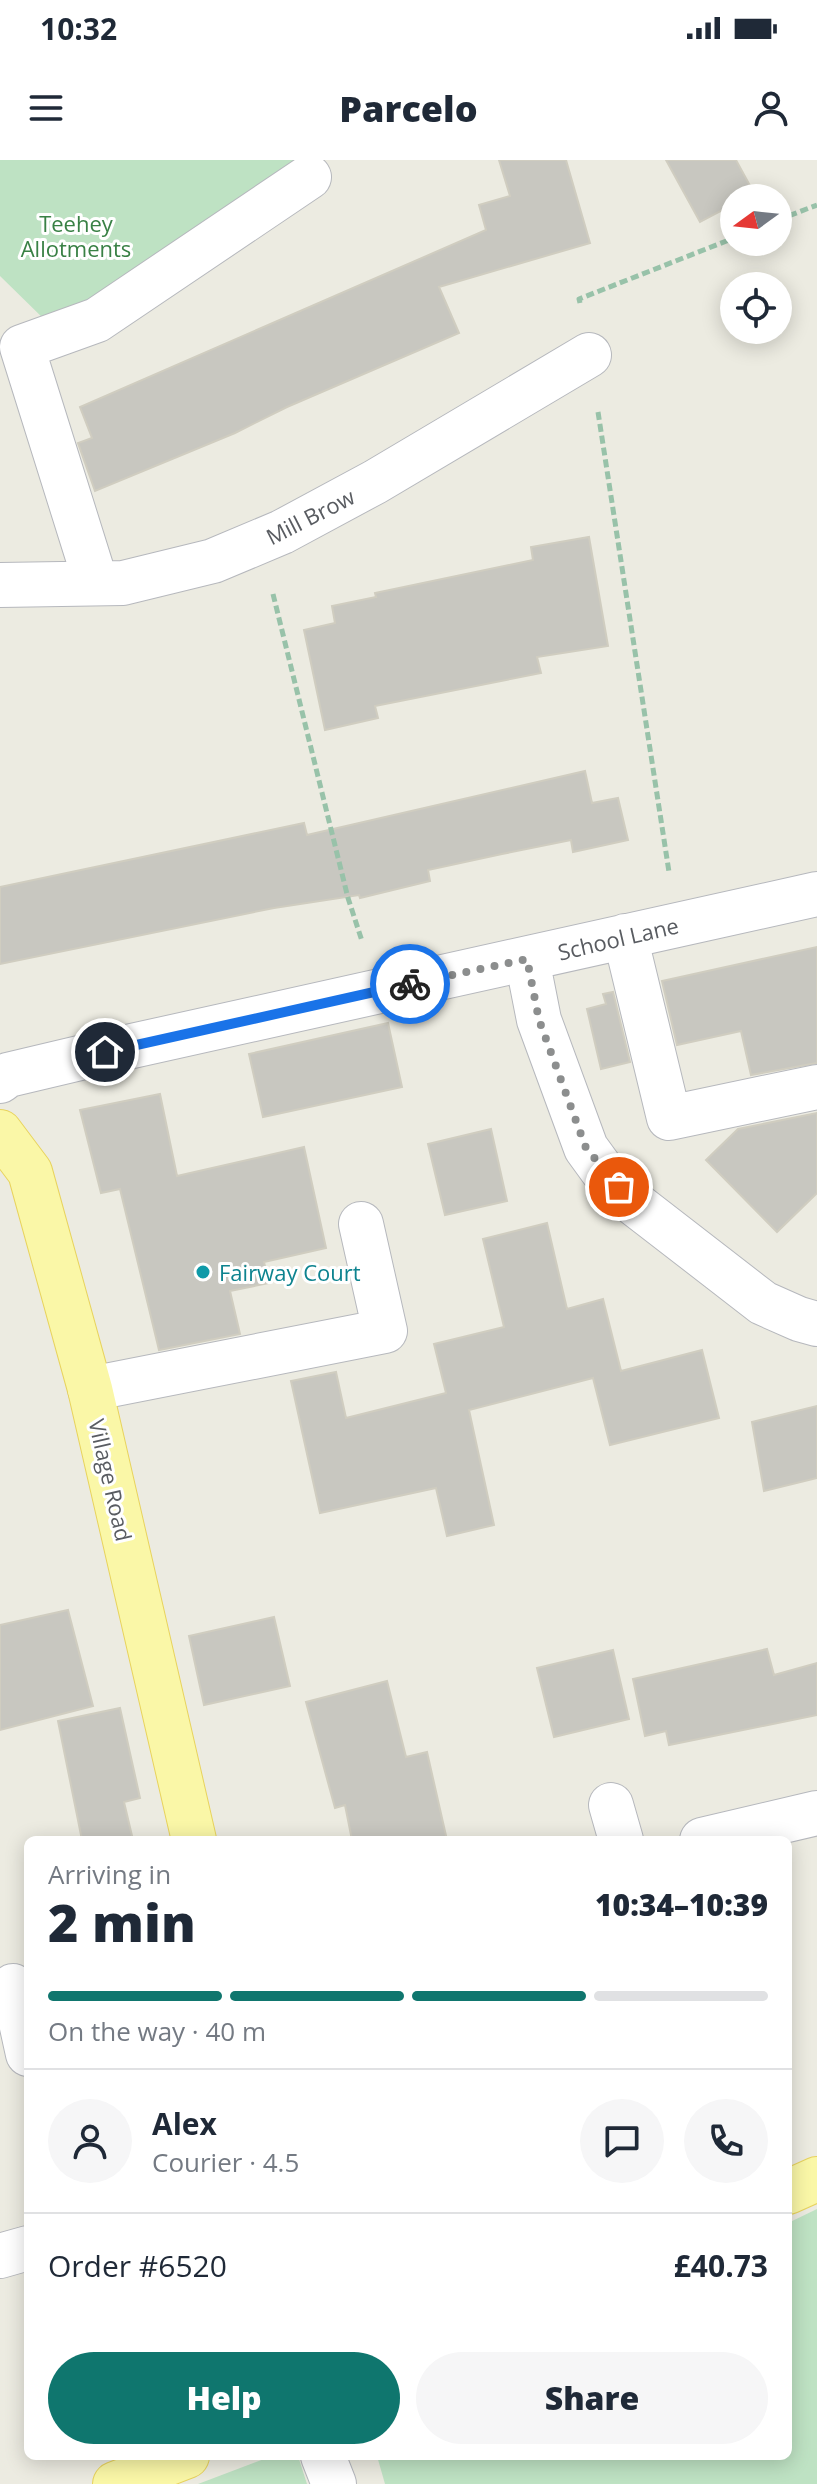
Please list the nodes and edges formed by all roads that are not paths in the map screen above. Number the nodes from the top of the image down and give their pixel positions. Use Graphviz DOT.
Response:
graph roads {
  1 [pos="309,177"];
  2 [pos="589,355"];
  3 [pos="96,583"];
  4 [pos="0,585"];
  5 [pos="817,894"];
  6 [pos="625,936"];
  7 [pos="527,959"];
  8 [pos="0,1081"];
  9 [pos="817,1087"];
  10 [pos="0,1132"];
  11 [pos="361,1224"];
  12 [pos="817,1324"];
  13 [pos="90,1389"];
  14 [pos="817,1813"];
  15 [pos="193,1836"];
  16 [pos="719,1836"];
  17 [pos="13,1986"];
  18 [pos="24,2036"];
  19 [pos="817,2179"];
  20 [pos="792,2190"];
  21 [pos="24,2249"];
  22 [pos="0,2256"];
  23 [pos="177,2460"];
  24 [pos="325,2460"];
  25 [pos="115,2484"];
  26 [pos="334,2484"];
  1 -- 3 [label="street"];
  2 -- 3 [label="street, Mill Brow"];
  3 -- 4 [label="street, Mill Brow"];
  5 -- 6 [label="street, School Lane"];
  6 -- 7 [label="street, School Lane"];
  6 -- 9 [label="street"];
  7 -- 8 [label="street, School Lane"];
  7 -- 12 [label="street"];
  10 -- 13 [label="main road, Village Road"];
  11 -- 13 [label="street"];
  13 -- 15 [label="main road, Village Road"];
  14 -- 16 [label="street"];
  17 -- 18 [label="street"];
  19 -- 20 [label="main road"];
  21 -- 22 [label="street"];
  23 -- 25 [label="main road"];
  24 -- 26 [label="street"];
}
